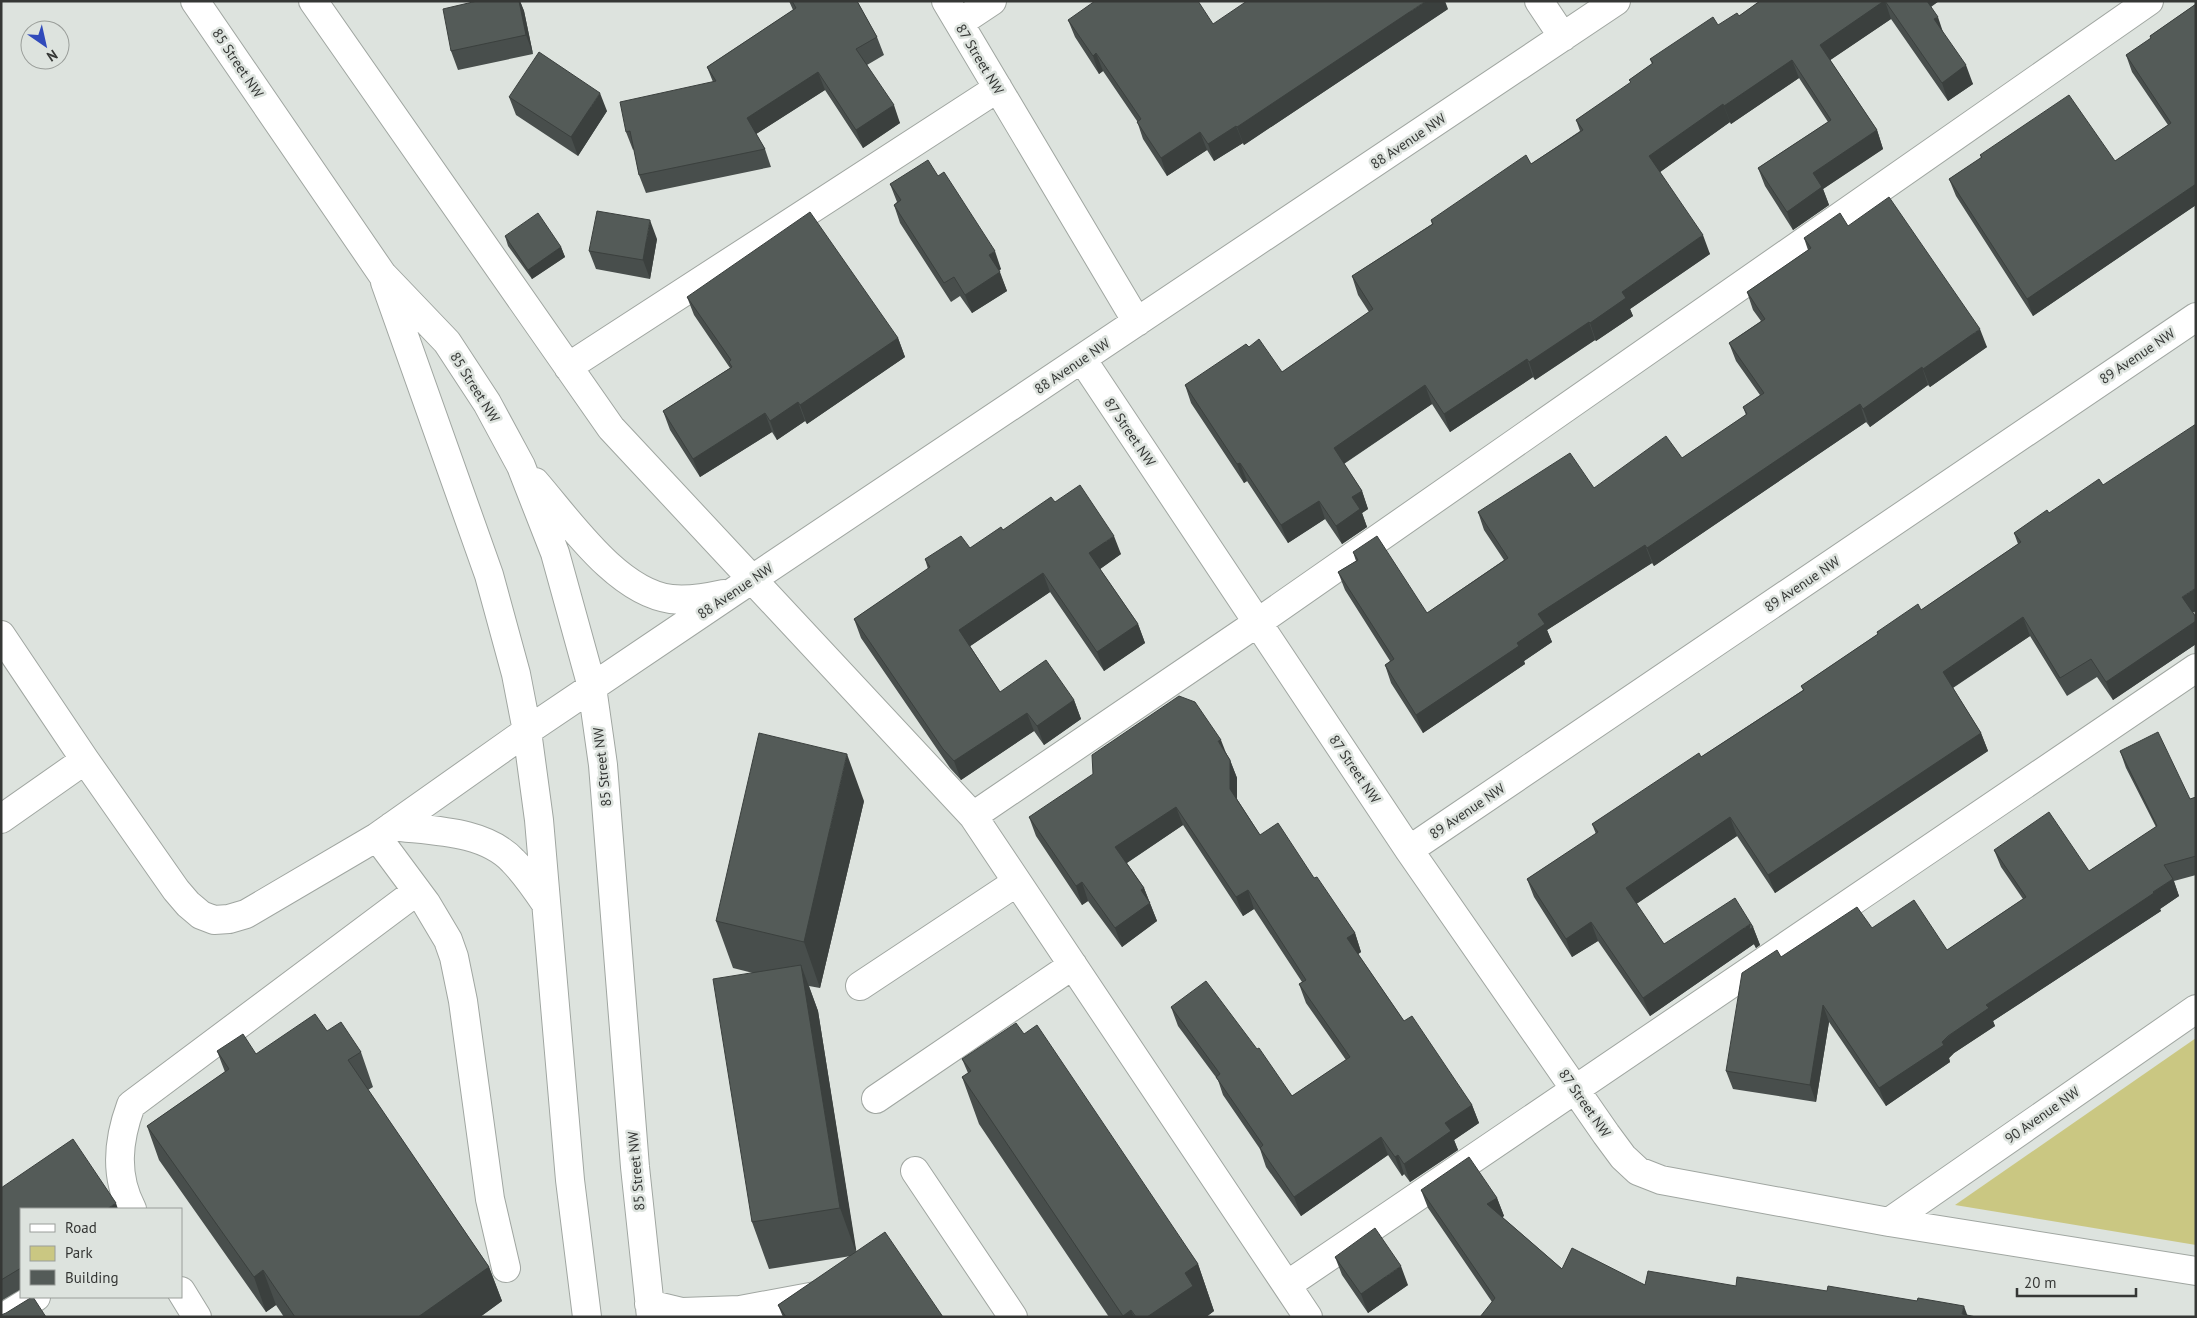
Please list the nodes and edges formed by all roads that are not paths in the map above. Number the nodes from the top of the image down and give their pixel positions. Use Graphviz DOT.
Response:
graph roads {
  1 [pos="195,1"];
  2 [pos="313,1"];
  3 [pos="992,1"];
  4 [pos="1540,1"];
  5 [pos="1616,1"];
  6 [pos="2149,1"];
  7 [pos="953,12"];
  8 [pos="1564,37"];
  9 [pos="998,88"];
  10 [pos="382,274"];
  11 [pos="2196,316"];
  12 [pos="1137,322"];
  13 [pos="1082,359"];
  14 [pos="568,367"];
  15 [pos="521,466"];
  16 [pos="742,586"];
  17 [pos="1257,623"];
  18 [pos="1,635"];
  19 [pos="2196,668"];
  20 [pos="592,687"];
  21 [pos="527,731"];
  22 [pos="85,760"];
  23 [pos="973,816"];
  24 [pos="1,820"];
  25 [pos="384,831"];
  26 [pos="1409,850"];
  27 [pos="1017,882"];
  28 [pos="416,891"];
  29 [pos="546,904"];
  30 [pos="1073,966"];
  31 [pos="860,986"];
  32 [pos="2196,1008"];
  33 [pos="1575,1088"];
  34 [pos="876,1099"];
  35 [pos="915,1171"];
  36 [pos="131,1208"];
  37 [pos="1889,1222"];
  38 [pos="506,1268"];
  39 [pos="2196,1271"];
  40 [pos="1287,1285"];
  41 [pos="840,1287"];
  42 [pos="182,1293"];
  43 [pos="34,1298"];
  44 [pos="650,1311"];
  45 [pos="750,1313"];
  46 [pos="4,1317"];
  47 [pos="197,1317"];
  48 [pos="586,1317"];
  49 [pos="1013,1317"];
  50 [pos="1308,1317"];
  1 -- 10 [label="street, 85 Street NW"];
  2 -- 14 [label="street"];
  3 -- 7 [label="street"];
  4 -- 8 [label="street"];
  5 -- 8 [label="street, 88 Avenue NW"];
  6 -- 17 [label="street"];
  7 -- 9 [label="street, 87 Street NW"];
  8 -- 12 [label="street, 88 Avenue NW"];
  9 -- 12 [label="street, 87 Street NW"];
  9 -- 14 [label="street"];
  10 -- 15 [label="street, 85 Street NW"];
  10 -- 21 [label="street, 85 Street NW"];
  11 -- 26 [label="street, 89 Avenue NW"];
  12 -- 13 [label="street, 88 Avenue NW"];
  13 -- 16 [label="street, 88 Avenue NW"];
  13 -- 17 [label="street, 87 Street NW"];
  14 -- 16 [label="street"];
  15 -- 16 [label="street"];
  15 -- 20 [label="street, 85 Street NW"];
  16 -- 20 [label="street, 88 Avenue NW"];
  16 -- 23 [label="street"];
  17 -- 23 [label="street"];
  17 -- 26 [label="street, 87 Street NW"];
  18 -- 22 [label="street, 88 Avenue NW"];
  19 -- 33 [label="street"];
  20 -- 21 [label="street, 88 Avenue NW"];
  20 -- 44 [label="street, 85 Street NW"];
  21 -- 25 [label="street, 88 Avenue NW"];
  21 -- 29 [label="street, 85 Street NW"];
  22 -- 24 [label="street"];
  22 -- 25 [label="street, 88 Avenue NW"];
  23 -- 27 [label="street"];
  25 -- 28 [label="street"];
  25 -- 29 [label="street"];
  26 -- 33 [label="street, 87 Street NW"];
  27 -- 30 [label="street"];
  27 -- 31 [label="street"];
  28 -- 36 [label="street"];
  28 -- 38 [label="street"];
  29 -- 48 [label="street, 85 Street NW"];
  30 -- 34 [label="street"];
  30 -- 40 [label="street"];
  32 -- 37 [label="street, 90 Avenue NW"];
  33 -- 37 [label="street, 87 Street NW"];
  33 -- 40 [label="street"];
  35 -- 49 [label="street"];
  37 -- 39 [label="street"];
  40 -- 50 [label="street"];
  41 -- 45 [label="street"];
  42 -- 47 [label="street"];
  43 -- 46 [label="street"];
  44 -- 45 [label="street"];
}
